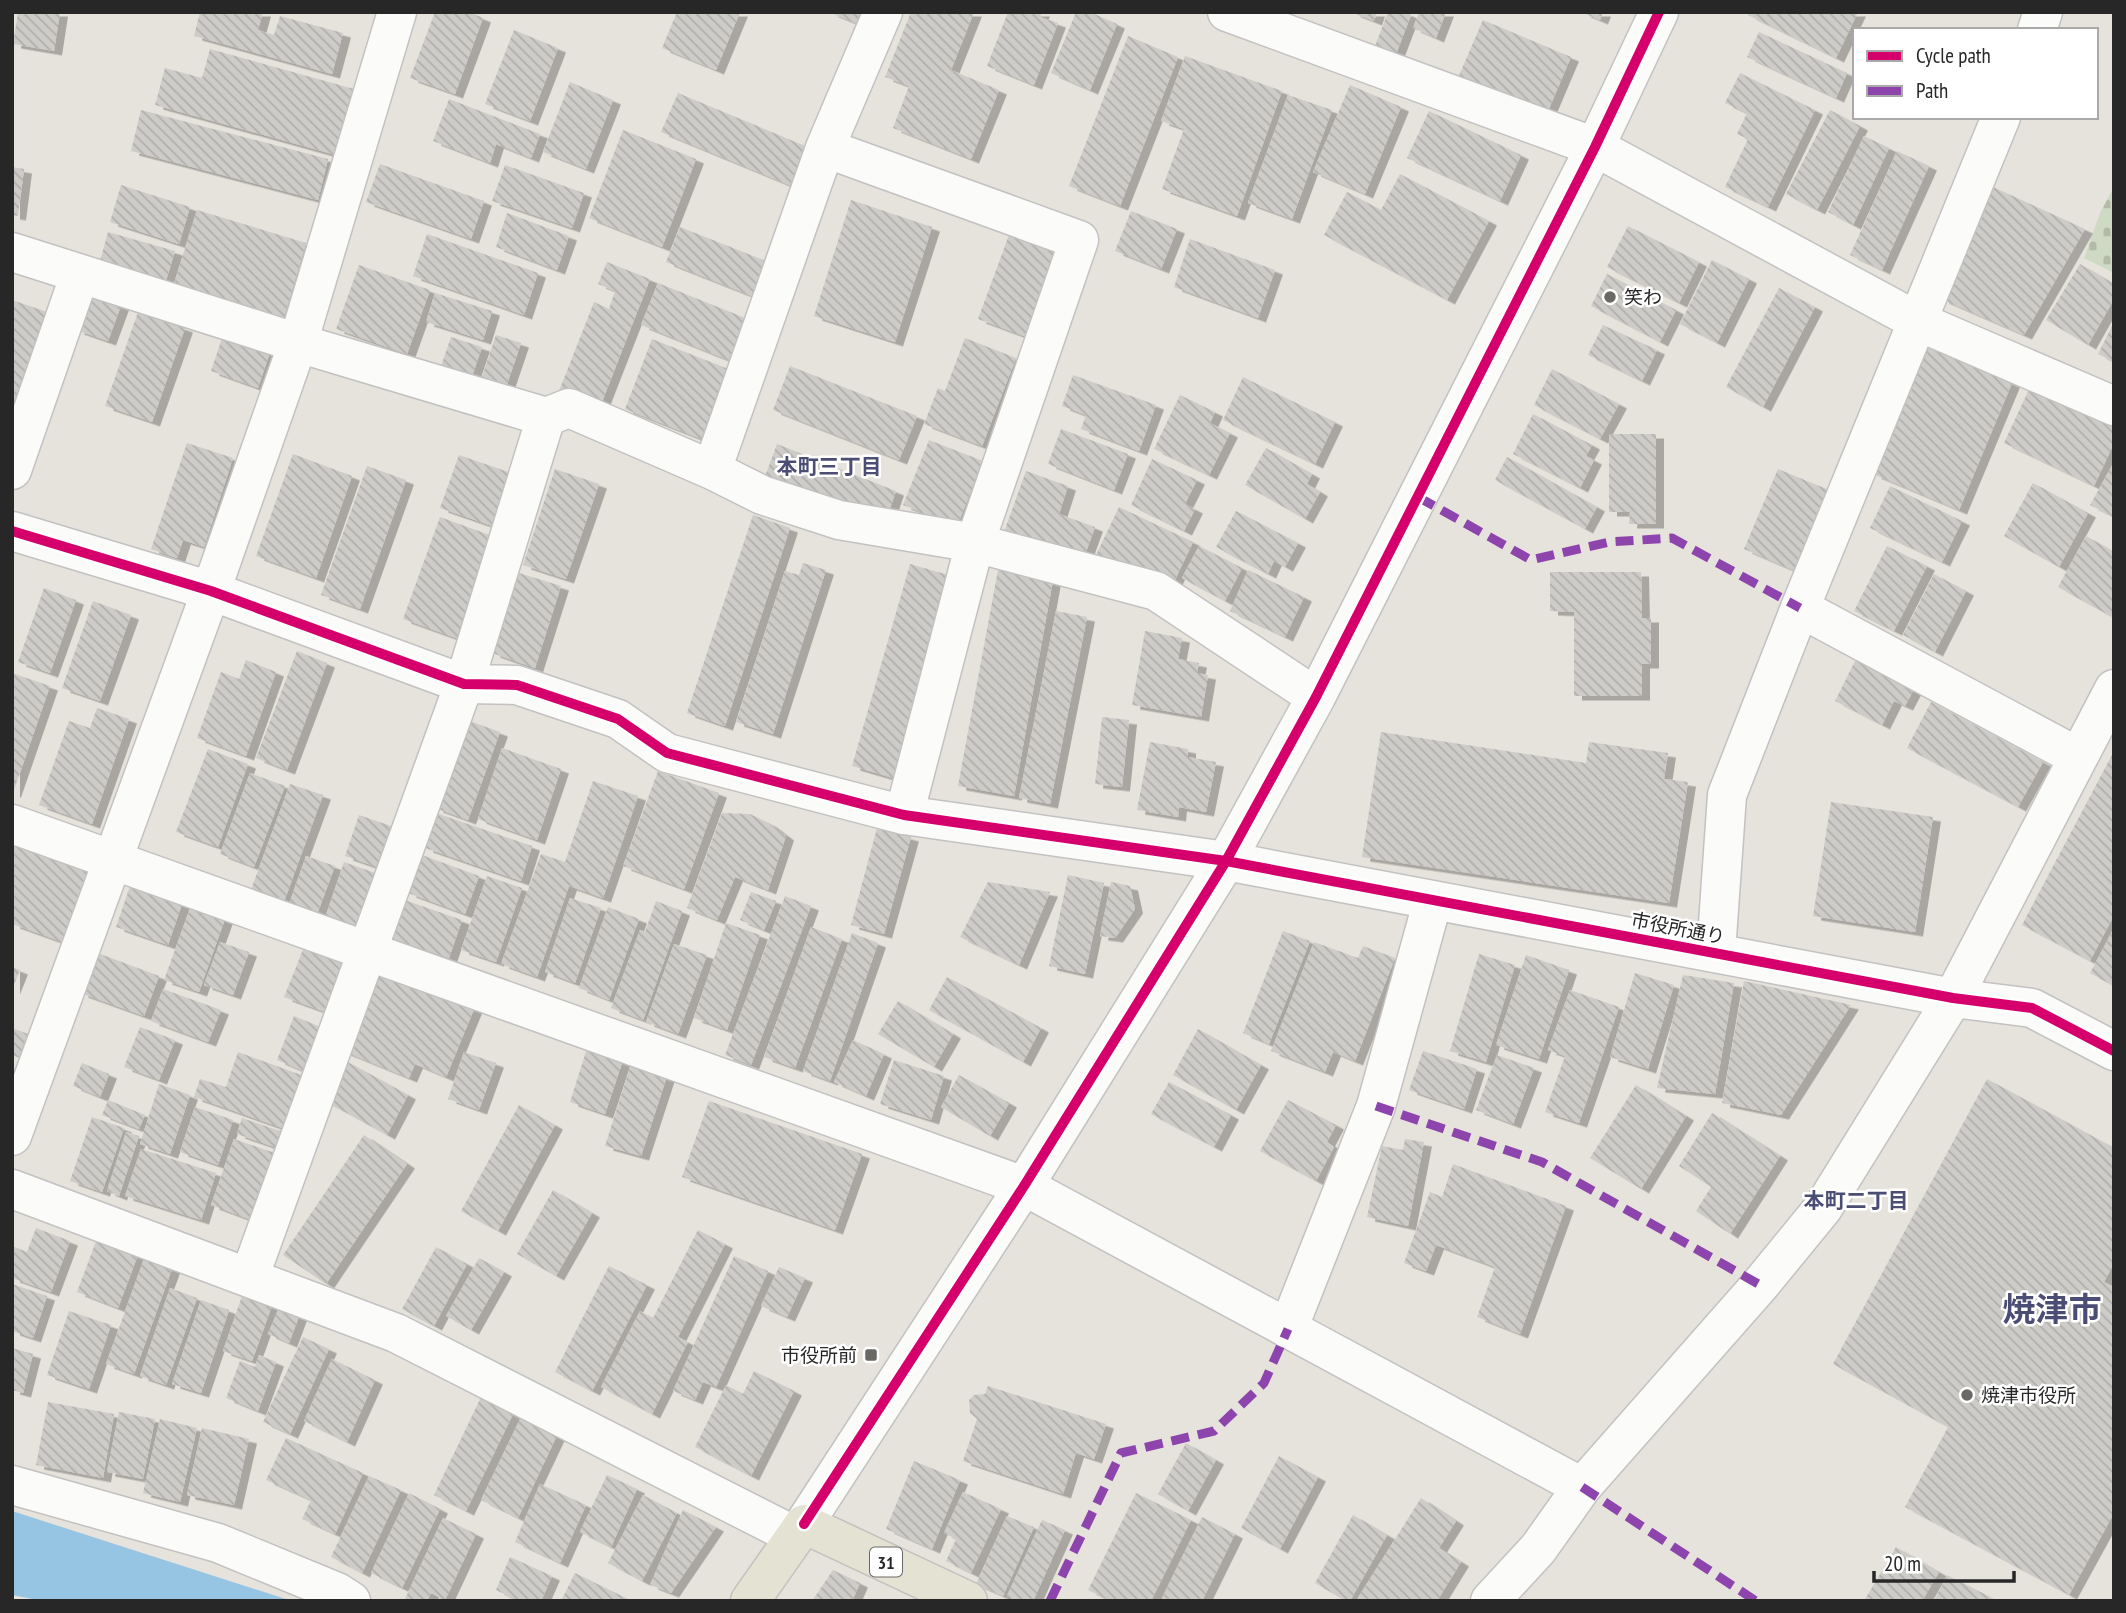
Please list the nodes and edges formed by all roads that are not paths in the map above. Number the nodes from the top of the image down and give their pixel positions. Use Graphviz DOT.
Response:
graph roads {
  1 [pos="397,12"];
  2 [pos="883,12"];
  3 [pos="1227,12"];
  4 [pos="1659,12"];
  5 [pos="2000,119"];
  6 [pos="1595,147"];
  7 [pos="825,148"];
  8 [pos="12,252"];
  9 [pos="80,274"];
  10 [pos="1917,321"];
  11 [pos="298,343"];
  12 [pos="2114,406"];
  13 [pos="546,417"];
  14 [pos="12,470"];
  15 [pos="712,470"];
  16 [pos="12,531"];
  17 [pos="975,543"];
  18 [pos="211,591"];
  19 [pos="1800,608"];
  20 [pos="464,684"];
  21 [pos="2114,689"];
  22 [pos="1316,698"];
  23 [pos="2078,757"];
  24 [pos="904,815"];
  25 [pos="12,824"];
  26 [pos="112,861"];
  27 [pos="1226,862"];
  28 [pos="1433,900"];
  29 [pos="365,951"];
  30 [pos="1716,952"];
  31 [pos="1953,998"];
  32 [pos="2114,1051"];
  33 [pos="12,1136"];
  34 [pos="1024,1186"];
  35 [pos="12,1189"];
  36 [pos="249,1278"];
  37 [pos="1287,1329"];
  38 [pos="12,1485"];
  39 [pos="1582,1487"];
  40 [pos="799,1530"];
  41 [pos="351,1601"];
  42 [pos="750,1601"];
  43 [pos="968,1601"];
  44 [pos="1490,1601"];
  1 -- 11 [label="street"];
  2 -- 7 [label="street"];
  3 -- 6 [label="street"];
  4 -- 6 [label="street"];
  5 -- 10 [label="street"];
  6 -- 10 [label="street"];
  6 -- 22 [label="street"];
  7 -- 15 [label="street"];
  7 -- 17 [label="street"];
  8 -- 9 [label="street"];
  9 -- 11 [label="street"];
  9 -- 14 [label="street"];
  10 -- 12 [label="street"];
  10 -- 19 [label="street"];
  11 -- 13 [label="street"];
  11 -- 18 [label="street"];
  13 -- 15 [label="street"];
  13 -- 20 [label="street"];
  15 -- 17 [label="street"];
  16 -- 18 [label="street, 市役所通り"];
  17 -- 22 [label="street"];
  17 -- 24 [label="street"];
  18 -- 20 [label="street, 市役所通り"];
  18 -- 26 [label="street"];
  19 -- 23 [label="street"];
  19 -- 30 [label="street"];
  20 -- 24 [label="street, 市役所通り"];
  20 -- 29 [label="street"];
  21 -- 23 [label="street"];
  22 -- 27 [label="street"];
  23 -- 31 [label="street"];
  24 -- 27 [label="street, 市役所通り"];
  25 -- 26 [label="street"];
  26 -- 29 [label="street"];
  26 -- 33 [label="street"];
  27 -- 28 [label="street, 市役所通り"];
  27 -- 34 [label="street"];
  28 -- 30 [label="street, 市役所通り"];
  28 -- 37 [label="street"];
  29 -- 34 [label="street"];
  29 -- 36 [label="street"];
  30 -- 31 [label="street, 市役所通り"];
  31 -- 32 [label="street, 市役所通り"];
  31 -- 39 [label="street"];
  34 -- 37 [label="street"];
  34 -- 40 [label="street"];
  35 -- 36 [label="street"];
  36 -- 40 [label="street"];
  37 -- 39 [label="street"];
  38 -- 41 [label="street"];
  39 -- 44 [label="street"];
  40 -- 42 [label="main road"];
  40 -- 43 [label="main road, 31"];
}
